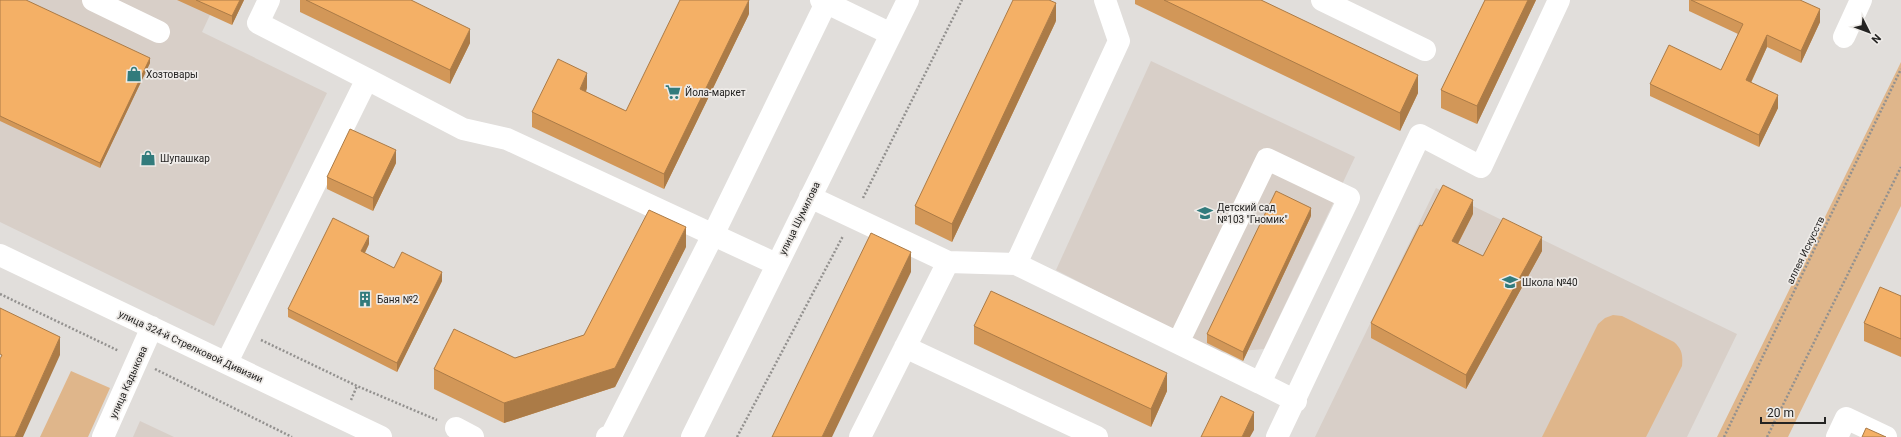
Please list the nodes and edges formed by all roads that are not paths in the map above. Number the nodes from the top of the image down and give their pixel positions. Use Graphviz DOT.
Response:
graph roads {
  1 [pos="93,0"];
  2 [pos="269,0"];
  3 [pos="908,0"];
  4 [pos="1105,0"];
  5 [pos="1322,0"];
  6 [pos="1559,0"];
  7 [pos="1861,0"];
  8 [pos="823,2"];
  9 [pos="159,32"];
  10 [pos="891,34"];
  11 [pos="1844,37"];
  12 [pos="1425,50"];
  13 [pos="366,79"];
  14 [pos="810,196"];
  15 [pos="713,235"];
  16 [pos="0,255"];
  17 [pos="948,262"];
  18 [pos="776,264"];
  19 [pos="1016,264"];
  20 [pos="152,327"];
  21 [pos="1178,343"];
  22 [pos="905,347"];
  23 [pos="227,362"];
  24 [pos="1260,383"];
  25 [pos="1296,400"];
  26 [pos="103,437"];
  27 [pos="380,437"];
  28 [pos="607,437"];
  29 [pos="692,437"];
  30 [pos="860,437"];
  31 [pos="1097,437"];
  32 [pos="1277,437"];
  33 [pos="1837,437"];
  34 [pos="1886,437"];
  1 -- 9 [label="street"];
  2 -- 13 [label="street"];
  3 -- 10 [label="street, улица Шумилова"];
  4 -- 19 [label="street"];
  5 -- 12 [label="street"];
  6 -- 25 [label="street"];
  7 -- 11 [label="street"];
  8 -- 10 [label="street"];
  8 -- 15 [label="street"];
  10 -- 14 [label="street, улица Шумилова"];
  13 -- 15 [label="street"];
  13 -- 23 [label="street"];
  14 -- 17 [label="street"];
  14 -- 18 [label="street, улица Шумилова"];
  15 -- 18 [label="street"];
  15 -- 28 [label="street"];
  16 -- 20 [label="street, улица 324-й Стрелковой Дивизии"];
  17 -- 19 [label="street"];
  17 -- 22 [label="street"];
  18 -- 29 [label="street, улица Шумилова"];
  19 -- 21 [label="street"];
  20 -- 23 [label="street, улица 324-й Стрелковой Дивизии"];
  20 -- 26 [label="street, улица Кадыкова"];
  21 -- 24 [label="street"];
  21 -- 24 [label="street"];
  22 -- 30 [label="street"];
  22 -- 31 [label="street"];
  23 -- 27 [label="street, улица 324-й Стрелковой Дивизии"];
  24 -- 25 [label="street"];
  25 -- 32 [label="street"];
  33 -- 34 [label="street"];
}
